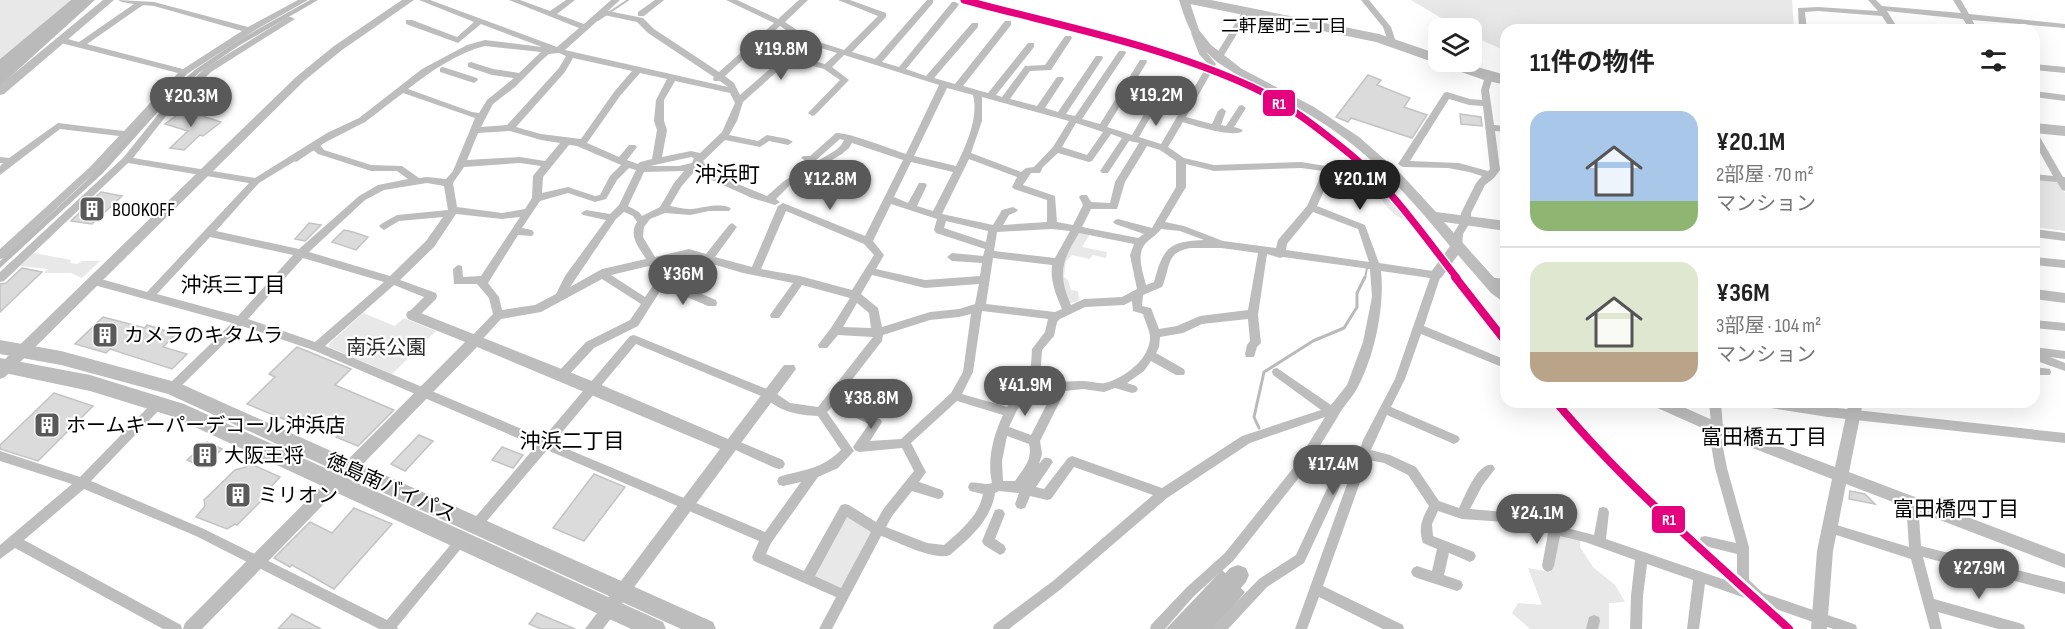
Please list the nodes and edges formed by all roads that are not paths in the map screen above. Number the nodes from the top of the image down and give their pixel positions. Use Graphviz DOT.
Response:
graph roads {
  1 [pos="109,0"];
  2 [pos="122,0"];
  3 [pos="304,0"];
  4 [pos="409,0"];
  5 [pos="423,0"];
  6 [pos="513,0"];
  7 [pos="571,0"];
  8 [pos="616,0"];
  9 [pos="660,0"];
  10 [pos="730,0"];
  11 [pos="804,0"];
  12 [pos="842,0"];
  13 [pos="1184,0"];
  14 [pos="1190,0"];
  15 [pos="1365,0"];
  16 [pos="1872,0"];
  17 [pos="1957,0"];
  18 [pos="930,1"];
  19 [pos="157,2"];
  20 [pos="525,2"];
  21 [pos="141,3"];
  22 [pos="956,4"];
  23 [pos="1878,8"];
  24 [pos="1247,11"];
  25 [pos="602,12"];
  26 [pos="551,14"];
  27 [pos="641,14"];
  28 [pos="1886,14"];
  29 [pos="1966,16"];
  30 [pos="291,19"];
  31 [pos="480,21"];
  32 [pos="409,22"];
  33 [pos="781,23"];
  34 [pos="1008,23"];
  35 [pos="1802,24"];
  36 [pos="1892,24"];
  37 [pos="1971,24"];
  38 [pos="975,26"];
  39 [pos="2065,26"];
  40 [pos="584,27"];
  41 [pos="249,30"];
  42 [pos="1195,33"];
  43 [pos="1068,38"];
  44 [pos="60,40"];
  45 [pos="807,41"];
  46 [pos="1392,42"];
  47 [pos="81,45"];
  48 [pos="1030,45"];
  49 [pos="558,51"];
  50 [pos="547,52"];
  51 [pos="844,53"];
  52 [pos="1122,53"];
  53 [pos="571,55"];
  54 [pos="1428,55"];
  55 [pos="788,57"];
  56 [pos="1099,58"];
  57 [pos="1218,58"];
  58 [pos="1143,62"];
  59 [pos="876,63"];
  60 [pos="827,67"];
  61 [pos="2040,68"];
  62 [pos="443,70"];
  63 [pos="900,70"];
  64 [pos="2065,70"];
  65 [pos="637,71"];
  66 [pos="184,72"];
  67 [pos="1475,72"];
  68 [pos="464,76"];
  69 [pos="520,76"];
  70 [pos="719,76"];
  71 [pos="1489,77"];
  72 [pos="672,78"];
  73 [pos="928,79"];
  74 [pos="1060,79"];
  75 [pos="1500,79"];
  76 [pos="474,80"];
  77 [pos="944,84"];
  78 [pos="711,86"];
  79 [pos="957,88"];
  80 [pos="401,89"];
  81 [pos="0,90"];
  82 [pos="732,91"];
  83 [pos="2040,95"];
  84 [pos="984,96"];
  85 [pos="2065,98"];
  86 [pos="1157,99"];
  87 [pos="738,101"];
  88 [pos="1004,101"];
  89 [pos="1487,103"];
  90 [pos="1242,108"];
  91 [pos="1039,110"];
  92 [pos="1221,111"];
  93 [pos="812,113"];
  94 [pos="481,116"];
  95 [pos="1060,116"];
  96 [pos="1179,118"];
  97 [pos="140,119"];
  98 [pos="159,120"];
  99 [pos="1076,120"];
  100 [pos="510,128"];
  101 [pos="1215,128"];
  102 [pos="1491,128"];
  103 [pos="1500,129"];
  104 [pos="2040,129"];
  105 [pos="477,130"];
  106 [pos="1105,130"];
  107 [pos="2065,131"];
  108 [pos="126,134"];
  109 [pos="723,137"];
  110 [pos="849,138"];
  111 [pos="1130,139"];
  112 [pos="567,141"];
  113 [pos="788,142"];
  114 [pos="579,143"];
  115 [pos="1144,143"];
  116 [pos="2040,144"];
  117 [pos="315,146"];
  118 [pos="632,147"];
  119 [pos="1163,148"];
  120 [pos="1056,149"];
  121 [pos="1494,153"];
  122 [pos="1500,154"];
  123 [pos="967,155"];
  124 [pos="806,158"];
  125 [pos="908,158"];
  126 [pos="657,159"];
  127 [pos="1181,159"];
  128 [pos="0,160"];
  129 [pos="126,160"];
  130 [pos="11,161"];
  131 [pos="698,161"];
  132 [pos="624,163"];
  133 [pos="460,164"];
  134 [pos="545,164"];
  135 [pos="1403,164"];
  136 [pos="1384,165"];
  137 [pos="641,168"];
  138 [pos="958,170"];
  139 [pos="1105,171"];
  140 [pos="0,172"];
  141 [pos="205,172"];
  142 [pos="1500,172"];
  143 [pos="1493,173"];
  144 [pos="1023,176"];
  145 [pos="2040,178"];
  146 [pos="255,181"];
  147 [pos="417,181"];
  148 [pos="2063,182"];
  149 [pos="448,183"];
  150 [pos="922,185"];
  151 [pos="944,190"];
  152 [pos="537,198"];
  153 [pos="888,199"];
  154 [pos="623,207"];
  155 [pos="910,207"];
  156 [pos="664,208"];
  157 [pos="1311,208"];
  158 [pos="726,209"];
  159 [pos="1013,210"];
  160 [pos="452,212"];
  161 [pos="528,212"];
  162 [pos="586,213"];
  163 [pos="936,216"];
  164 [pos="1433,216"];
  165 [pos="612,218"];
  166 [pos="641,221"];
  167 [pos="1466,221"];
  168 [pos="1118,222"];
  169 [pos="1052,225"];
  170 [pos="1500,225"];
  171 [pos="384,226"];
  172 [pos="732,227"];
  173 [pos="994,229"];
  174 [pos="1076,229"];
  175 [pos="1155,229"];
  176 [pos="517,231"];
  177 [pos="209,233"];
  178 [pos="529,233"];
  179 [pos="2040,234"];
  180 [pos="2065,237"];
  181 [pos="868,241"];
  182 [pos="1140,242"];
  183 [pos="1221,244"];
  184 [pos="1457,247"];
  185 [pos="302,252"];
  186 [pos="890,252"];
  187 [pos="1263,252"];
  188 [pos="988,254"];
  189 [pos="1280,254"];
  190 [pos="0,255"];
  191 [pos="879,255"];
  192 [pos="952,256"];
  193 [pos="708,259"];
  194 [pos="1056,262"];
  195 [pos="2040,262"];
  196 [pos="653,263"];
  197 [pos="2065,264"];
  198 [pos="1374,265"];
  199 [pos="458,269"];
  200 [pos="755,271"];
  201 [pos="870,271"];
  202 [pos="602,274"];
  203 [pos="1436,275"];
  204 [pos="0,278"];
  205 [pos="393,280"];
  206 [pos="485,280"];
  207 [pos="800,280"];
  208 [pos="984,280"];
  209 [pos="94,281"];
  210 [pos="1487,281"];
  211 [pos="1500,282"];
  212 [pos="659,284"];
  213 [pos="1140,293"];
  214 [pos="1500,293"];
  215 [pos="150,295"];
  216 [pos="856,295"];
  217 [pos="2040,295"];
  218 [pos="560,296"];
  219 [pos="2065,298"];
  220 [pos="647,303"];
  221 [pos="712,303"];
  222 [pos="978,308"];
  223 [pos="1068,310"];
  224 [pos="1254,314"];
  225 [pos="413,315"];
  226 [pos="498,315"];
  227 [pos="776,315"];
  228 [pos="1056,316"];
  229 [pos="240,321"];
  230 [pos="2040,325"];
  231 [pos="2065,327"];
  232 [pos="1418,328"];
  233 [pos="835,330"];
  234 [pos="878,332"];
  235 [pos="1155,334"];
  236 [pos="475,340"];
  237 [pos="823,345"];
  238 [pos="317,347"];
  239 [pos="22,350"];
  240 [pos="2040,352"];
  241 [pos="1250,354"];
  242 [pos="2065,355"];
  243 [pos="1150,356"];
  244 [pos="2040,358"];
  245 [pos="1500,362"];
  246 [pos="2,363"];
  247 [pos="2065,367"];
  248 [pos="789,369"];
  249 [pos="1180,372"];
  250 [pos="1277,372"];
  251 [pos="562,375"];
  252 [pos="1116,384"];
  253 [pos="592,387"];
  254 [pos="1029,387"];
  255 [pos="172,388"];
  256 [pos="1061,388"];
  257 [pos="1132,389"];
  258 [pos="425,392"];
  259 [pos="770,395"];
  260 [pos="955,396"];
  261 [pos="1110,396"];
  262 [pos="831,401"];
  263 [pos="158,404"];
  264 [pos="1675,408"];
  265 [pos="1715,408"];
  266 [pos="1854,408"];
  267 [pos="1385,409"];
  268 [pos="1333,410"];
  269 [pos="821,412"];
  270 [pos="1011,413"];
  271 [pos="1715,428"];
  272 [pos="1004,430"];
  273 [pos="2065,438"];
  274 [pos="1454,439"];
  275 [pos="1034,441"];
  276 [pos="905,442"];
  277 [pos="544,444"];
  278 [pos="732,445"];
  279 [pos="861,446"];
  280 [pos="848,451"];
  281 [pos="1364,455"];
  282 [pos="2,458"];
  283 [pos="1047,462"];
  284 [pos="779,464"];
  285 [pos="1302,464"];
  286 [pos="1489,469"];
  287 [pos="343,475"];
  288 [pos="813,475"];
  289 [pos="1840,475"];
  290 [pos="1338,478"];
  291 [pos="783,481"];
  292 [pos="82,483"];
  293 [pos="911,484"];
  294 [pos="974,488"];
  295 [pos="994,488"];
  296 [pos="1024,488"];
  297 [pos="938,494"];
  298 [pos="1163,494"];
  299 [pos="1912,502"];
  300 [pos="687,504"];
  301 [pos="1022,504"];
  302 [pos="1435,505"];
  303 [pos="1603,512"];
  304 [pos="999,514"];
  305 [pos="1462,514"];
  306 [pos="976,521"];
  307 [pos="476,525"];
  308 [pos="993,527"];
  309 [pos="1830,528"];
  310 [pos="878,530"];
  311 [pos="1556,530"];
  312 [pos="767,539"];
  313 [pos="462,540"];
  314 [pos="1705,541"];
  315 [pos="13,542"];
  316 [pos="1599,542"];
  317 [pos="1444,546"];
  318 [pos="1000,549"];
  319 [pos="1742,550"];
  320 [pos="0,553"];
  321 [pos="1917,553"];
  322 [pos="1470,556"];
  323 [pos="1642,557"];
  324 [pos="259,561"];
  325 [pos="2065,561"];
  326 [pos="1548,566"];
  327 [pos="1417,572"];
  328 [pos="807,578"];
  329 [pos="1437,578"];
  330 [pos="1700,578"];
  331 [pos="1457,585"];
  332 [pos="1315,588"];
  333 [pos="2065,588"];
  334 [pos="622,591"];
  335 [pos="844,595"];
  336 [pos="1762,599"];
  337 [pos="1931,604"];
  338 [pos="609,608"];
  339 [pos="1819,623"];
  340 [pos="390,628"];
  341 [pos="177,629"];
  342 [pos="191,629"];
  343 [pos="593,629"];
  344 [pos="655,629"];
  345 [pos="705,629"];
  346 [pos="825,629"];
  347 [pos="999,629"];
  348 [pos="1156,629"];
  349 [pos="1219,629"];
  350 [pos="1300,629"];
  351 [pos="1398,629"];
  352 [pos="1636,629"];
  353 [pos="1693,629"];
  354 [pos="1851,629"];
  355 [pos="1936,629"];
  356 [pos="2019,629"];
  1 -- 44 [label="street"];
  2 -- 21 [label="street"];
  3 -- 41 [label="street"];
  4 -- 141 [label="street"];
  5 -- 31 [label="street"];
  6 -- 20 [label="street"];
  7 -- 26 [label="street"];
  8 -- 25 [label="street"];
  9 -- 27 [label="street"];
  10 -- 33 [label="street"];
  11 -- 33 [label="street"];
  12 -- 51 [label="street"];
  13 -- 42 [label="street"];
  14 -- 24 [label="highway"];
  15 -- 46 [label="street"];
  16 -- 23 [label="street"];
  17 -- 29 [label="street"];
  18 -- 59 [label="street"];
  19 -- 21 [label="street"];
  19 -- 41 [label="street"];
  20 -- 26 [label="street"];
  21 -- 47 [label="street"];
  22 -- 63 [label="street"];
  23 -- 28 [label="street"];
  23 -- 29 [label="street"];
  24 -- 46 [label="highway"];
  24 -- 57 [label="street"];
  25 -- 40 [label="street"];
  25 -- 70 [label="street"];
  26 -- 40 [label="street"];
  28 -- 35 [label="street"];
  28 -- 36 [label="street"];
  29 -- 37 [label="street"];
  29 -- 39 [label="street"];
  30 -- 98 [label="street"];
  31 -- 32 [label="street"];
  31 -- 49 [label="street"];
  33 -- 45 [label="street"];
  33 -- 70 [label="street"];
  34 -- 79 [label="street"];
  38 -- 73 [label="street"];
  40 -- 49 [label="street"];
  41 -- 66 [label="street"];
  42 -- 57 [label="street"];
  42 -- 96 [label="street"];
  43 -- 88 [label="street"];
  44 -- 47 [label="street"];
  44 -- 81 [label="street"];
  45 -- 51 [label="street"];
  45 -- 55 [label="street"];
  46 -- 54 [label="highway"];
  47 -- 66 [label="street"];
  48 -- 84 [label="street"];
  49 -- 50 [label="street"];
  49 -- 53 [label="street"];
  50 -- 69 [label="street"];
  50 -- 80 [label="street"];
  51 -- 59 [label="street"];
  51 -- 60 [label="street"];
  52 -- 99 [label="street"];
  53 -- 65 [label="street"];
  53 -- 100 [label="street"];
  55 -- 60 [label="street"];
  55 -- 87 [label="street"];
  56 -- 95 [label="street"];
  57 -- 136 [label="street"];
  58 -- 106 [label="street"];
  59 -- 63 [label="street"];
  60 -- 93 [label="street"];
  61 -- 64 [label="street"];
  62 -- 68 [label="street"];
  63 -- 73 [label="street"];
  65 -- 72 [label="street"];
  65 -- 114 [label="street"];
  66 -- 97 [label="street"];
  67 -- 71 [label="highway"];
  68 -- 69 [label="street"];
  68 -- 76 [label="street"];
  69 -- 94 [label="street"];
  70 -- 78 [label="street"];
  70 -- 82 [label="street"];
  71 -- 75 [label="highway"];
  71 -- 89 [label="street"];
  72 -- 78 [label="street"];
  72 -- 126 [label="street"];
  73 -- 77 [label="street"];
  74 -- 91 [label="street"];
  77 -- 79 [label="street"];
  77 -- 125 [label="street"];
  78 -- 82 [label="street"];
  79 -- 84 [label="street"];
  80 -- 94 [label="street"];
  80 -- 117 [label="street"];
  82 -- 87 [label="street"];
  83 -- 85 [label="street"];
  84 -- 88 [label="street"];
  84 -- 123 [label="street"];
  86 -- 111 [label="street"];
  87 -- 109 [label="street"];
  88 -- 91 [label="street"];
  89 -- 102 [label="street"];
  89 -- 135 [label="street"];
  90 -- 101 [label="street"];
  91 -- 95 [label="street"];
  92 -- 101 [label="street"];
  94 -- 105 [label="street"];
  95 -- 99 [label="street"];
  96 -- 101 [label="street"];
  96 -- 119 [label="street"];
  97 -- 98 [label="street"];
  97 -- 108 [label="street"];
  98 -- 129 [label="street"];
  99 -- 106 [label="street"];
  99 -- 120 [label="street"];
  100 -- 105 [label="street"];
  100 -- 112 [label="street"];
  102 -- 103 [label="street"];
  102 -- 121 [label="street"];
  104 -- 107 [label="highway"];
  105 -- 133 [label="street"];
  106 -- 111 [label="street"];
  106 -- 120 [label="street"];
  108 -- 130 [label="street"];
  108 -- 190 [label="street"];
  109 -- 113 [label="street"];
  109 -- 131 [label="street"];
  110 -- 124 [label="street"];
  110 -- 125 [label="street"];
  110 -- 131 [label="street"];
  111 -- 115 [label="street"];
  111 -- 139 [label="street"];
  112 -- 114 [label="street"];
  112 -- 134 [label="street"];
  114 -- 132 [label="street"];
  115 -- 119 [label="street"];
  115 -- 174 [label="street"];
  116 -- 148 [label="street"];
  117 -- 146 [label="street"];
  117 -- 147 [label="street"];
  118 -- 132 [label="street"];
  119 -- 127 [label="street"];
  120 -- 144 [label="street"];
  121 -- 122 [label="street"];
  121 -- 143 [label="street"];
  123 -- 138 [label="street"];
  123 -- 144 [label="street"];
  125 -- 138 [label="street"];
  125 -- 153 [label="street"];
  126 -- 131 [label="street"];
  126 -- 137 [label="street"];
  127 -- 157 [label="street"];
  127 -- 175 [label="street"];
  128 -- 130 [label="street"];
  129 -- 141 [label="street"];
  129 -- 204 [label="street"];
  130 -- 140 [label="street"];
  131 -- 137 [label="street"];
  131 -- 156 [label="street"];
  132 -- 137 [label="street"];
  132 -- 152 [label="street"];
  133 -- 134 [label="street"];
  133 -- 149 [label="street"];
  134 -- 152 [label="street"];
  135 -- 136 [label="street"];
  135 -- 143 [label="street"];
  136 -- 164 [label="street"];
  137 -- 154 [label="street"];
  138 -- 163 [label="street"];
  141 -- 146 [label="street"];
  141 -- 209 [label="street"];
  142 -- 143 [label="street"];
  143 -- 167 [label="street"];
  144 -- 169 [label="street"];
  145 -- 148 [label="street"];
  146 -- 177 [label="street"];
  147 -- 149 [label="street"];
  147 -- 185 [label="street"];
  149 -- 160 [label="street"];
  150 -- 155 [label="street"];
  151 -- 163 [label="street"];
  152 -- 161 [label="street"];
  153 -- 155 [label="street"];
  153 -- 181 [label="street"];
  154 -- 165 [label="street"];
  154 -- 166 [label="street"];
  155 -- 163 [label="street"];
  156 -- 158 [label="street"];
  156 -- 166 [label="street"];
  157 -- 189 [label="street"];
  157 -- 198 [label="street"];
  159 -- 173 [label="street"];
  160 -- 161 [label="street"];
  160 -- 171 [label="street"];
  160 -- 205 [label="street"];
  161 -- 176 [label="street"];
  162 -- 165 [label="street"];
  163 -- 173 [label="street"];
  163 -- 188 [label="street"];
  164 -- 167 [label="street"];
  164 -- 184 [label="street"];
  165 -- 218 [label="street"];
  166 -- 196 [label="street"];
  167 -- 170 [label="street"];
  167 -- 184 [label="street"];
  168 -- 175 [label="street"];
  169 -- 173 [label="street"];
  169 -- 174 [label="street"];
  172 -- 193 [label="street"];
  173 -- 188 [label="street"];
  174 -- 182 [label="street"];
  174 -- 194 [label="street"];
  175 -- 182 [label="street"];
  175 -- 183 [label="street"];
  176 -- 178 [label="street"];
  176 -- 206 [label="street"];
  177 -- 185 [label="street"];
  177 -- 215 [label="street"];
  179 -- 180 [label="street"];
  181 -- 191 [label="street"];
  181 -- 200 [label="street"];
  182 -- 213 [label="street"];
  183 -- 187 [label="street"];
  183 -- 213 [label="street"];
  184 -- 203 [label="street"];
  184 -- 210 [label="street"];
  185 -- 205 [label="street"];
  185 -- 229 [label="street"];
  186 -- 191 [label="street"];
  187 -- 189 [label="street"];
  187 -- 224 [label="street"];
  188 -- 192 [label="street"];
  188 -- 194 [label="street"];
  188 -- 208 [label="street"];
  189 -- 198 [label="street"];
  191 -- 201 [label="street"];
  193 -- 196 [label="street"];
  193 -- 200 [label="street"];
  194 -- 223 [label="street"];
  195 -- 197 [label="street"];
  196 -- 202 [label="street"];
  196 -- 212 [label="street"];
  198 -- 203 [label="street"];
  198 -- 268 [label="street"];
  199 -- 206 [label="street"];
  200 -- 207 [label="street"];
  201 -- 208 [label="street"];
  201 -- 216 [label="street"];
  202 -- 218 [label="street"];
  202 -- 220 [label="street"];
  203 -- 232 [label="street"];
  205 -- 225 [label="street"];
  205 -- 238 [label="street"];
  206 -- 226 [label="street"];
  207 -- 216 [label="street"];
  207 -- 227 [label="street"];
  208 -- 222 [label="street"];
  209 -- 215 [label="street"];
  209 -- 239 [label="street"];
  210 -- 211 [label="street"];
  210 -- 214 [label="street"];
  212 -- 220 [label="street"];
  212 -- 221 [label="street"];
  213 -- 223 [label="street"];
  213 -- 235 [label="street"];
  215 -- 229 [label="street"];
  216 -- 233 [label="street"];
  216 -- 234 [label="street"];
  217 -- 219 [label="street"];
  218 -- 226 [label="street"];
  220 -- 251 [label="street"];
  222 -- 228 [label="street"];
  222 -- 234 [label="street"];
  222 -- 260 [label="street"];
  223 -- 228 [label="street"];
  224 -- 235 [label="street"];
  224 -- 241 [label="street"];
  225 -- 236 [label="street"];
  226 -- 236 [label="street"];
  228 -- 254 [label="street"];
  229 -- 238 [label="street"];
  229 -- 255 [label="street"];
  230 -- 231 [label="street"];
  232 -- 245 [label="street"];
  232 -- 267 [label="street"];
  233 -- 234 [label="street"];
  233 -- 237 [label="street"];
  234 -- 262 [label="street"];
  235 -- 243 [label="street"];
  236 -- 251 [label="street"];
  236 -- 258 [label="street"];
  238 -- 258 [label="street"];
  239 -- 246 [label="highway, 徳島南バイパス"];
  239 -- 255 [label="highway, 徳島南バイパス"];
  240 -- 242 [label="street"];
  243 -- 249 [label="street"];
  243 -- 252 [label="street"];
  244 -- 247 [label="street"];
  246 -- 263 [label="highway, 徳島南バイパス"];
  248 -- 259 [label="street"];
  250 -- 268 [label="street"];
  251 -- 253 [label="street"];
  252 -- 256 [label="street"];
  252 -- 257 [label="street"];
  252 -- 261 [label="street"];
  253 -- 259 [label="street"];
  253 -- 277 [label="street"];
  253 -- 278 [label="street"];
  254 -- 256 [label="street"];
  254 -- 270 [label="street"];
  255 -- 287 [label="highway, 徳島南バイパス"];
  256 -- 275 [label="street"];
  258 -- 277 [label="street"];
  258 -- 287 [label="street"];
  259 -- 269 [label="street"];
  259 -- 278 [label="street"];
  260 -- 270 [label="street"];
  260 -- 276 [label="street"];
  262 -- 269 [label="street"];
  262 -- 279 [label="street"];
  263 -- 287 [label="highway, 徳島南バイパス"];
  263 -- 292 [label="street"];
  264 -- 271 [label="street"];
  265 -- 271 [label="street"];
  266 -- 273 [label="street"];
  266 -- 289 [label="street"];
  267 -- 274 [label="street"];
  267 -- 281 [label="street"];
  268 -- 285 [label="street"];
  268 -- 298 [label="street"];
  269 -- 280 [label="street"];
  270 -- 272 [label="street"];
  271 -- 289 [label="street"];
  271 -- 319 [label="street"];
  272 -- 275 [label="street"];
  272 -- 295 [label="street"];
  275 -- 296 [label="street"];
  276 -- 279 [label="street"];
  276 -- 293 [label="street"];
  277 -- 300 [label="street"];
  277 -- 307 [label="street"];
  278 -- 284 [label="street"];
  278 -- 300 [label="street"];
  279 -- 280 [label="street"];
  280 -- 288 [label="street"];
  281 -- 290 [label="street"];
  281 -- 302 [label="street"];
  281 -- 332 [label="street"];
  282 -- 292 [label="street"];
  283 -- 296 [label="street"];
  285 -- 290 [label="street"];
  285 -- 348 [label="street"];
  286 -- 305 [label="street"];
  287 -- 307 [label="highway, 徳島南バイパス"];
  287 -- 313 [label="highway, 徳島南バイパス"];
  287 -- 324 [label="street"];
  288 -- 291 [label="street"];
  288 -- 312 [label="street"];
  289 -- 299 [label="street"];
  289 -- 309 [label="street"];
  290 -- 349 [label="street"];
  292 -- 315 [label="street"];
  292 -- 324 [label="street"];
  293 -- 297 [label="street"];
  293 -- 310 [label="street"];
  294 -- 295 [label="street"];
  295 -- 296 [label="street"];
  295 -- 306 [label="street"];
  296 -- 298 [label="street"];
  296 -- 301 [label="street"];
  298 -- 347 [label="street"];
  299 -- 321 [label="street"];
  299 -- 325 [label="street"];
  300 -- 312 [label="street"];
  300 -- 334 [label="street"];
  302 -- 305 [label="street"];
  302 -- 317 [label="street"];
  303 -- 316 [label="street"];
  304 -- 308 [label="street"];
  305 -- 311 [label="street"];
  306 -- 308 [label="street"];
  306 -- 310 [label="street"];
  307 -- 334 [label="highway, 徳島南バイパス"];
  308 -- 318 [label="street"];
  309 -- 321 [label="street"];
  309 -- 339 [label="street"];
  310 -- 328 [label="street"];
  310 -- 335 [label="street"];
  311 -- 316 [label="street"];
  311 -- 326 [label="street"];
  312 -- 328 [label="street"];
  313 -- 338 [label="highway, 徳島南バイパス"];
  313 -- 340 [label="street"];
  314 -- 319 [label="street"];
  315 -- 320 [label="street"];
  315 -- 341 [label="street"];
  316 -- 323 [label="street"];
  317 -- 322 [label="street"];
  317 -- 329 [label="street"];
  319 -- 336 [label="street"];
  321 -- 333 [label="street"];
  321 -- 337 [label="street"];
  323 -- 330 [label="street"];
  323 -- 352 [label="street"];
  324 -- 340 [label="street"];
  324 -- 342 [label="street"];
  327 -- 329 [label="street"];
  328 -- 335 [label="street"];
  329 -- 331 [label="street"];
  330 -- 336 [label="street"];
  330 -- 353 [label="street"];
  332 -- 350 [label="street"];
  332 -- 351 [label="street"];
  334 -- 338 [label="street"];
  334 -- 345 [label="highway, 徳島南バイパス"];
  335 -- 346 [label="street"];
  336 -- 339 [label="street"];
  337 -- 355 [label="street"];
  337 -- 356 [label="street"];
  338 -- 343 [label="street"];
  338 -- 344 [label="highway, 徳島南バイパス"];
  339 -- 354 [label="street"];
}
